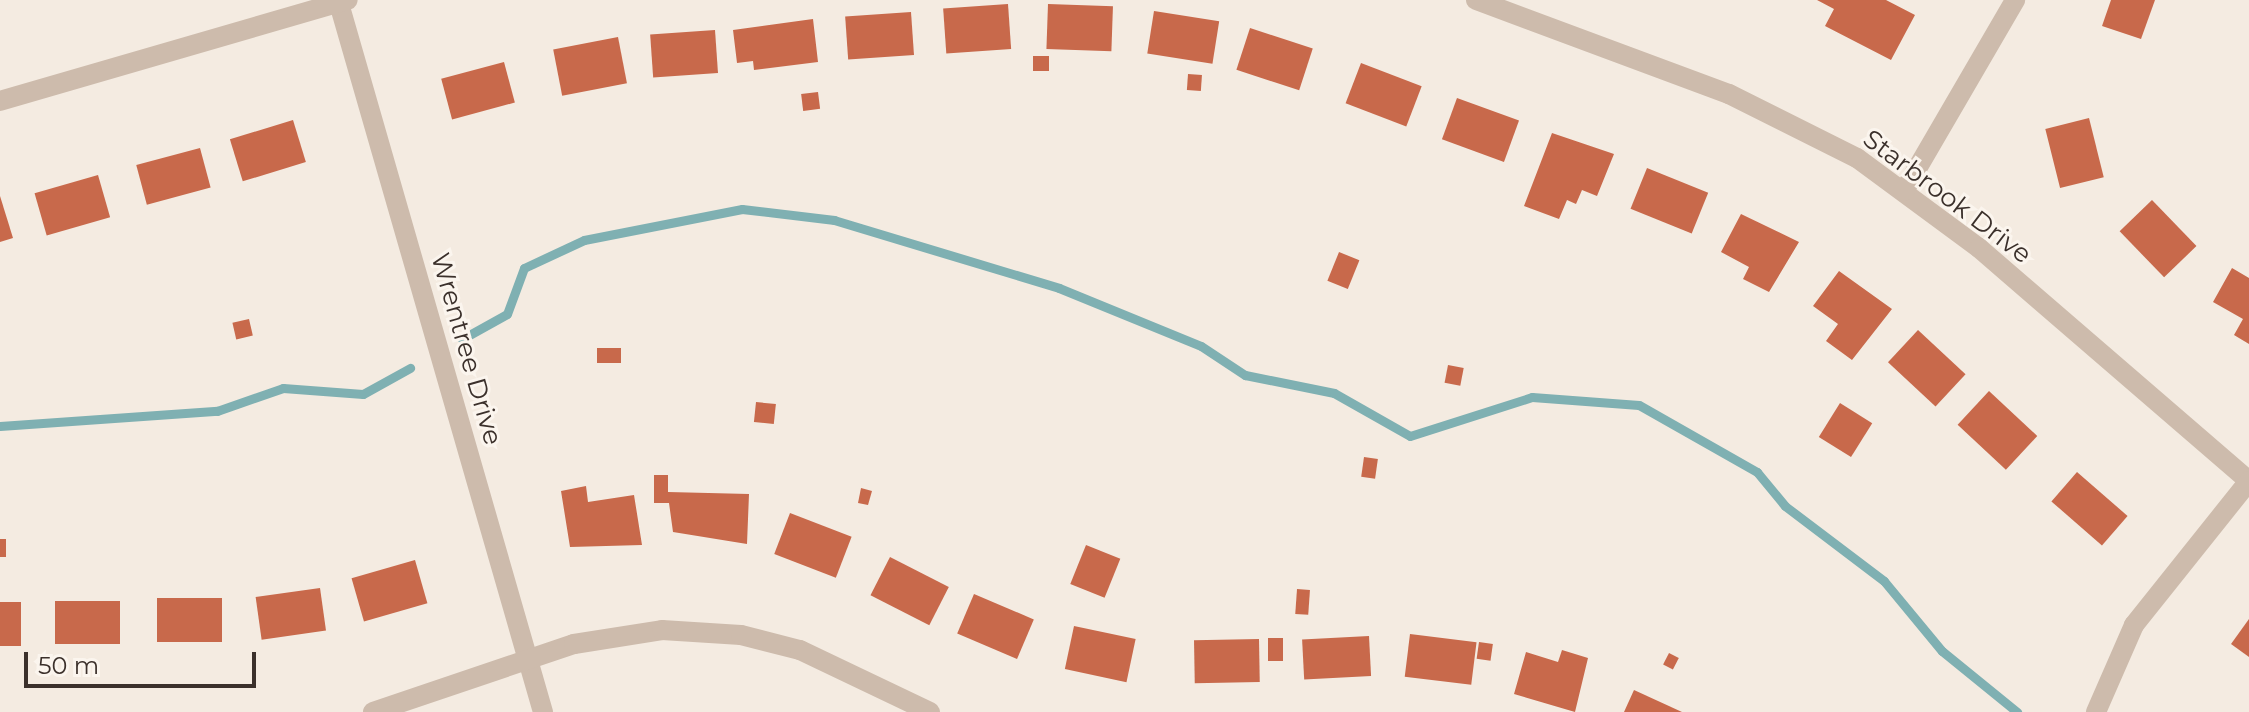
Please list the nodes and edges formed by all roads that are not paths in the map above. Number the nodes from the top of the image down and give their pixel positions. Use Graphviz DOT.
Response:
graph roads {
  1 [pos="1476,0"];
  2 [pos="2015,0"];
  3 [pos="342,1"];
  4 [pos="0,101"];
  5 [pos="1904,191"];
  6 [pos="2249,481"];
  7 [pos="528,661"];
  8 [pos="373,712"];
  9 [pos="543,712"];
  10 [pos="930,712"];
  11 [pos="2096,712"];
  1 -- 5 [label="street, Starbrook Drive"];
  2 -- 5 [label="street"];
  3 -- 4 [label="street"];
  3 -- 7 [label="street, Wrentree Drive"];
  5 -- 6 [label="street, Starbrook Drive"];
  6 -- 11 [label="street"];
  7 -- 8 [label="street"];
  7 -- 9 [label="street, Wrentree Drive"];
  7 -- 10 [label="street"];
}
